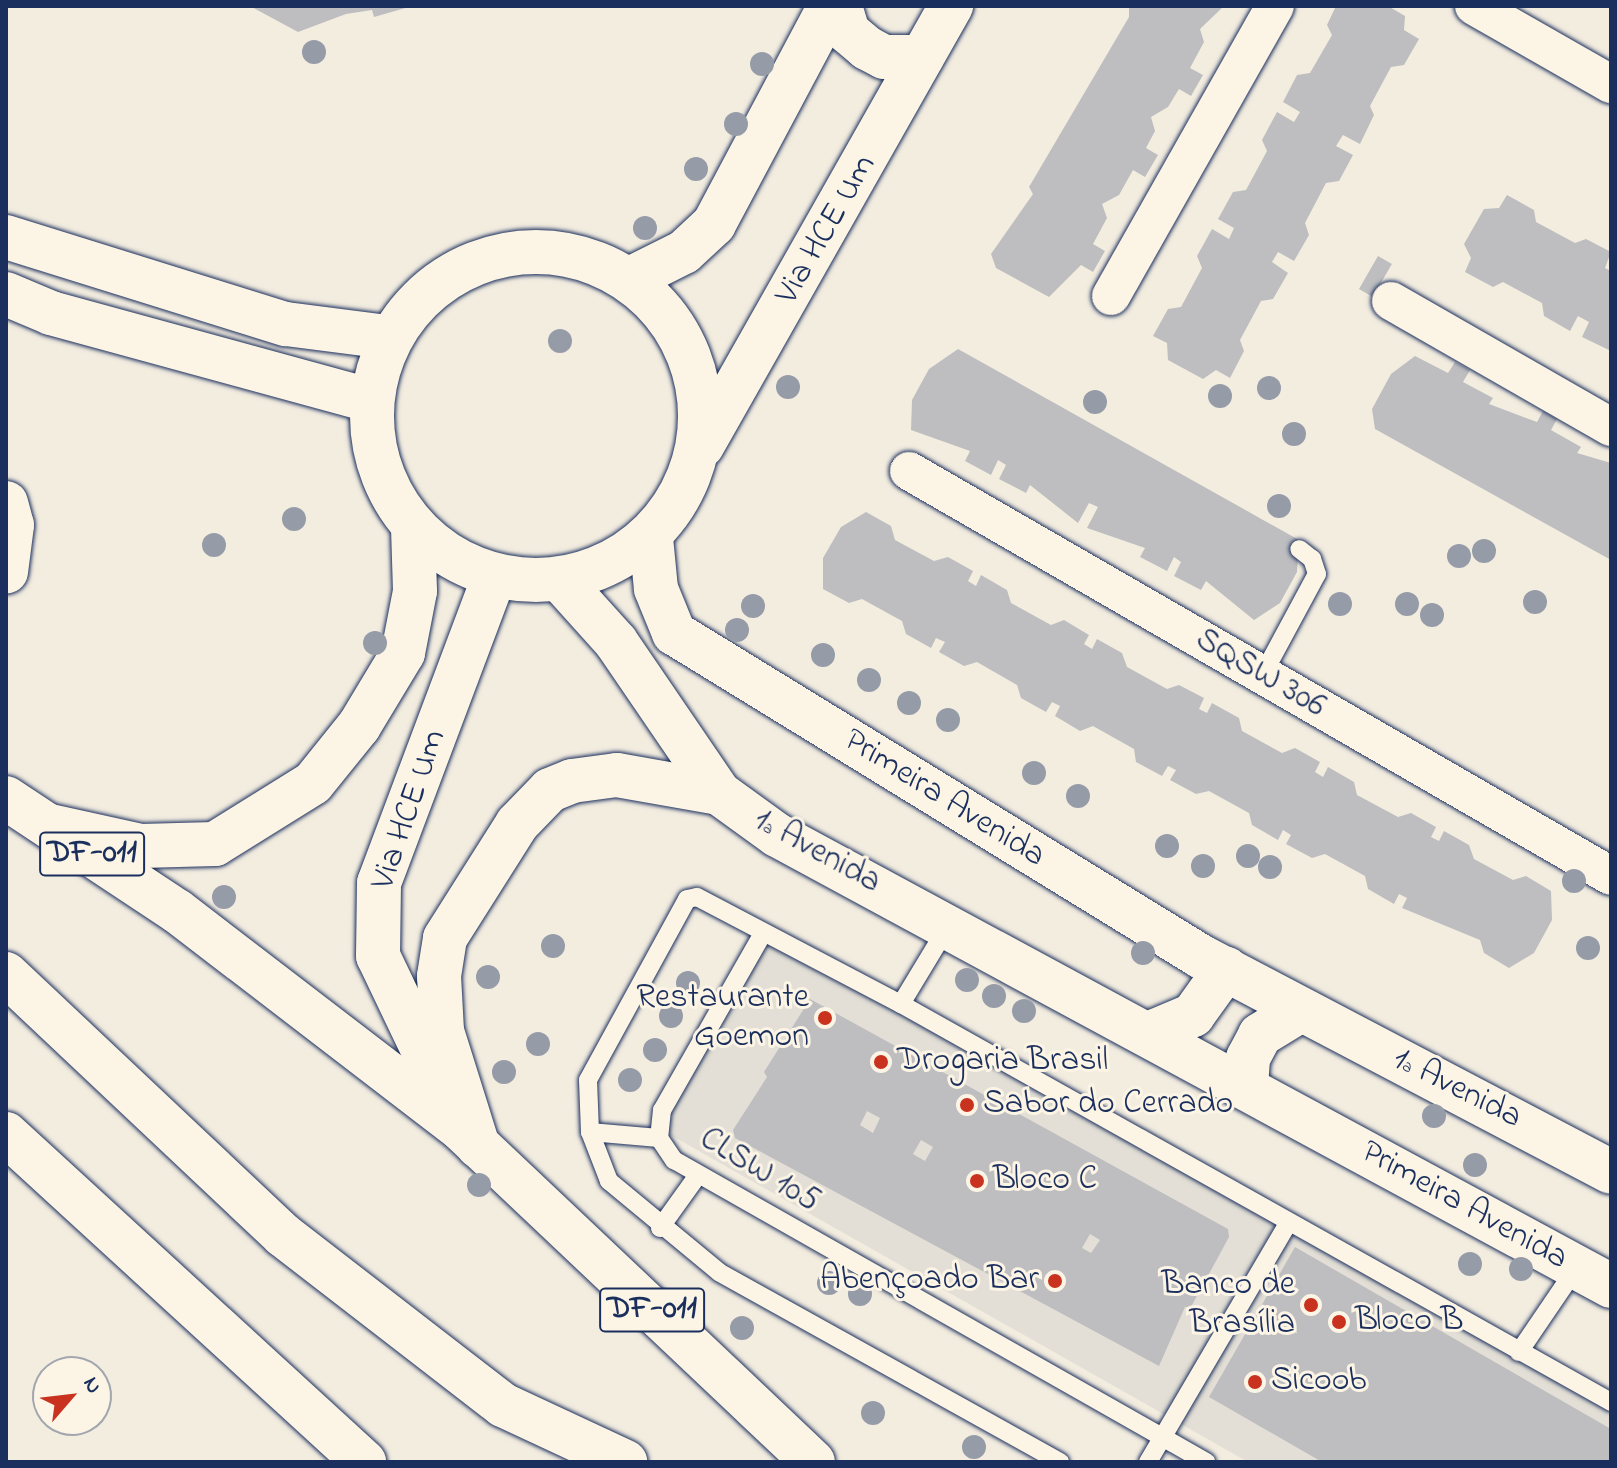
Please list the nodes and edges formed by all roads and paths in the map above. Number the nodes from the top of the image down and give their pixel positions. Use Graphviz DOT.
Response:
graph roads {
  1 [pos="830,6"];
  2 [pos="840,6"];
  3 [pos="951,6"];
  4 [pos="1275,6"];
  5 [pos="1474,6"];
  6 [pos="922,57"];
  7 [pos="1611,84"];
  8 [pos="6,237"];
  9 [pos="630,279"];
  10 [pos="6,294"];
  11 [pos="1111,296"];
  12 [pos="1391,301"];
  13 [pos="387,337"];
  14 [pos="368,400"];
  15 [pos="1611,427"];
  16 [pos="698,451"];
  17 [pos="909,471"];
  18 [pos="6,503"];
  19 [pos="413,526"];
  20 [pos="651,538"];
  21 [pos="1299,549"];
  22 [pos="6,572"];
  23 [pos="494,577"];
  24 [pos="562,582"];
  25 [pos="1262,676"];
  26 [pos="719,793"];
  27 [pos="6,798"];
  28 [pos="48,826"];
  29 [pos="1611,876"];
  30 [pos="948,926"];
  31 [pos="762,935"];
  32 [pos="1226,969"];
  33 [pos="6,974"];
  34 [pos="901,1004"];
  35 [pos="1301,1010"];
  36 [pos="1148,1034"];
  37 [pos="1246,1087"];
  38 [pos="590,1132"];
  39 [pos="6,1134"];
  40 [pos="470,1138"];
  41 [pos="659,1138"];
  42 [pos="1611,1172"];
  43 [pos="698,1175"];
  44 [pos="1289,1222"];
  45 [pos="660,1228"];
  46 [pos="1594,1277"];
  47 [pos="1519,1352"];
  48 [pos="1611,1402"];
  49 [pos="1162,1438"];
  50 [pos="364,1462"];
  51 [pos="625,1462"];
  52 [pos="813,1462"];
  53 [pos="1060,1462"];
  54 [pos="1148,1462"];
  55 [pos="1206,1462"];
  1 -- 9 [label="main road"];
  2 -- 6 [label="main road"];
  3 -- 6 [label="main road, Via HCE Um"];
  4 -- 11 [label="street"];
  5 -- 7 [label="street"];
  6 -- 16 [label="main road, Via HCE Um"];
  8 -- 13 [label="main road"];
  9 -- 13 [label="main road, Via HCE Um"];
  9 -- 16 [label="main road, Via HCE Um"];
  10 -- 14 [label="main road"];
  12 -- 15 [label="street"];
  13 -- 14 [label="main road, Via HCE Um"];
  14 -- 19 [label="main road, Via HCE Um"];
  16 -- 20 [label="main road, Via HCE Um"];
  17 -- 25 [label="street, SQSW 306"];
  18 -- 22 [label="main road"];
  19 -- 23 [label="main road, Via HCE Um"];
  19 -- 28 [label="main road, Via HCE Um"];
  20 -- 24 [label="main road"];
  20 -- 32 [label="main road, Primeira Avenida"];
  21 -- 25 [label="lane"];
  23 -- 24 [label="main road, Via HCE Um"];
  23 -- 40 [label="main road, Via HCE Um"];
  24 -- 26 [label="main road, 1ª Avenida"];
  25 -- 29 [label="street, SQSW 306"];
  26 -- 30 [label="main road, 1ª Avenida"];
  26 -- 40 [label="main road"];
  27 -- 28 [label="main road, DF-011"];
  28 -- 40 [label="main road, DF-011"];
  30 -- 34 [label="lane"];
  30 -- 36 [label="main road, 1ª Avenida"];
  31 -- 34 [label="lane"];
  31 -- 38 [label="lane"];
  31 -- 41 [label="lane, CLSW 105"];
  32 -- 35 [label="main road, Primeira Avenida"];
  32 -- 36 [label="main road"];
  33 -- 51 [label="main road"];
  34 -- 44 [label="lane"];
  35 -- 37 [label="main road"];
  35 -- 42 [label="main road, 1ª Avenida"];
  36 -- 37 [label="main road, Primeira Avenida"];
  37 -- 46 [label="main road, Primeira Avenida"];
  38 -- 41 [label="lane"];
  38 -- 45 [label="lane"];
  39 -- 50 [label="main road"];
  40 -- 52 [label="main road, DF-011"];
  41 -- 43 [label="lane, CLSW 105"];
  43 -- 45 [label="lane"];
  43 -- 49 [label="lane, CLSW 105"];
  44 -- 47 [label="lane"];
  44 -- 49 [label="lane"];
  45 -- 53 [label="lane"];
  46 -- 47 [label="lane"];
  47 -- 48 [label="lane"];
  49 -- 54 [label="lane"];
  49 -- 55 [label="lane, CLSW 105"];
}
